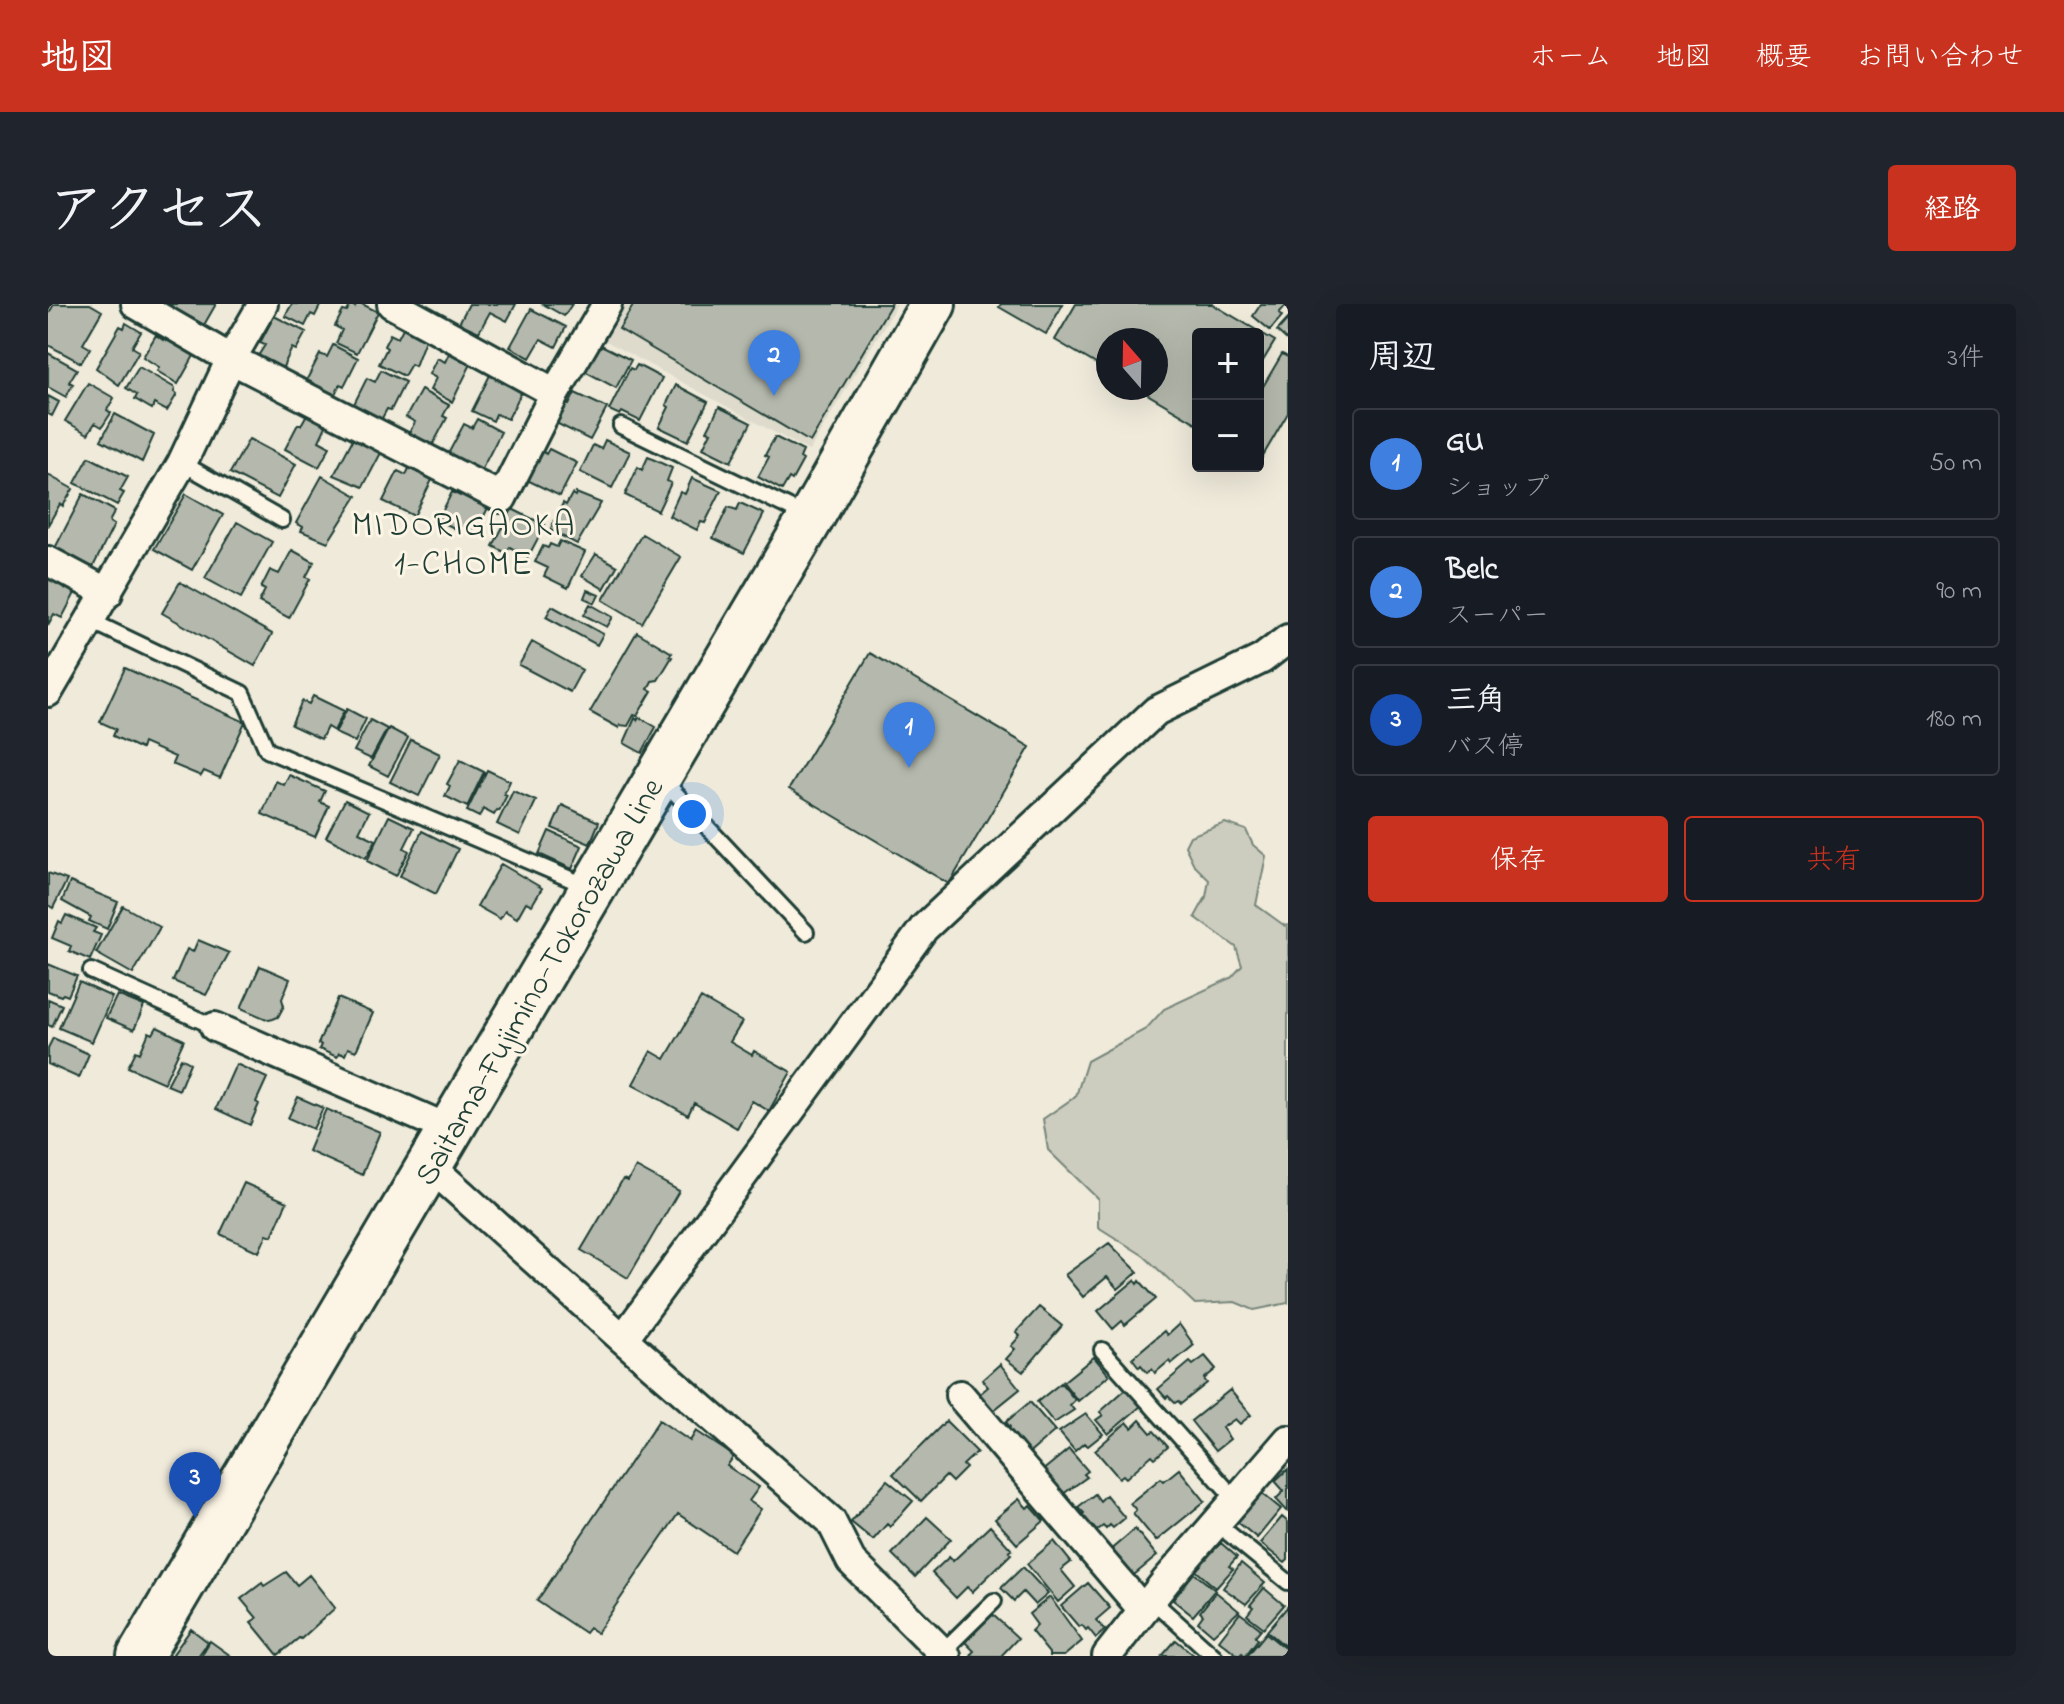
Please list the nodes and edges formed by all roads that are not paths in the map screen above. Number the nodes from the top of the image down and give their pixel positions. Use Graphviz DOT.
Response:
graph roads {
  1 [pos="136,304"];
  2 [pos="263,304"];
  3 [pos="392,304"];
  4 [pos="607,304"];
  5 [pos="933,304"];
  6 [pos="231,359"];
  7 [pos="555,393"];
  8 [pos="621,426"];
  9 [pos="182,463"];
  10 [pos="811,518"];
  11 [pos="282,520"];
  12 [pos="48,561"];
  13 [pos="108,593"];
  14 [pos="91,621"];
  15 [pos="1288,639"];
  16 [pos="48,692"];
  17 [pos="658,775"];
  18 [pos="591,888"];
  19 [pos="806,932"];
  20 [pos="91,971"];
  21 [pos="215,1027"];
  22 [pos="440,1148"];
  23 [pos="623,1339"];
  24 [pos="1102,1350"];
  25 [pos="960,1395"];
  26 [pos="1288,1440"];
  27 [pos="1237,1501"];
  28 [pos="1216,1523"];
  29 [pos="1288,1582"];
  30 [pos="994,1601"];
  31 [pos="1148,1605"];
  32 [pos="944,1654"];
  33 [pos="140,1656"];
  34 [pos="1107,1656"];
  35 [pos="1214,1656"];
  1 -- 6 [label="street"];
  2 -- 6 [label="street"];
  3 -- 7 [label="street"];
  4 -- 7 [label="street"];
  5 -- 10 [label="main road, Saitama-Fujimino-Tokorozawa Line"];
  6 -- 7 [label="street"];
  6 -- 9 [label="street"];
  8 -- 10 [label="lane"];
  9 -- 11 [label="lane"];
  9 -- 13 [label="street"];
  10 -- 17 [label="main road, Saitama-Fujimino-Tokorozawa Line"];
  12 -- 13 [label="street"];
  13 -- 14 [label="street"];
  14 -- 16 [label="street"];
  14 -- 18 [label="lane"];
  15 -- 23 [label="street"];
  17 -- 18 [label="main road, Saitama-Fujimino-Tokorozawa Line"];
  17 -- 19 [label="lane"];
  18 -- 22 [label="main road, Saitama-Fujimino-Tokorozawa Line"];
  20 -- 21 [label="lane"];
  21 -- 22 [label="street"];
  22 -- 23 [label="street"];
  22 -- 33 [label="main road, Saitama-Fujimino-Tokorozawa Line"];
  23 -- 32 [label="street"];
  24 -- 27 [label="lane"];
  25 -- 31 [label="street"];
  26 -- 27 [label="street"];
  27 -- 28 [label="street"];
  28 -- 29 [label="lane"];
  28 -- 31 [label="street"];
  30 -- 32 [label="lane"];
  31 -- 34 [label="street"];
  31 -- 35 [label="lane"];
}
